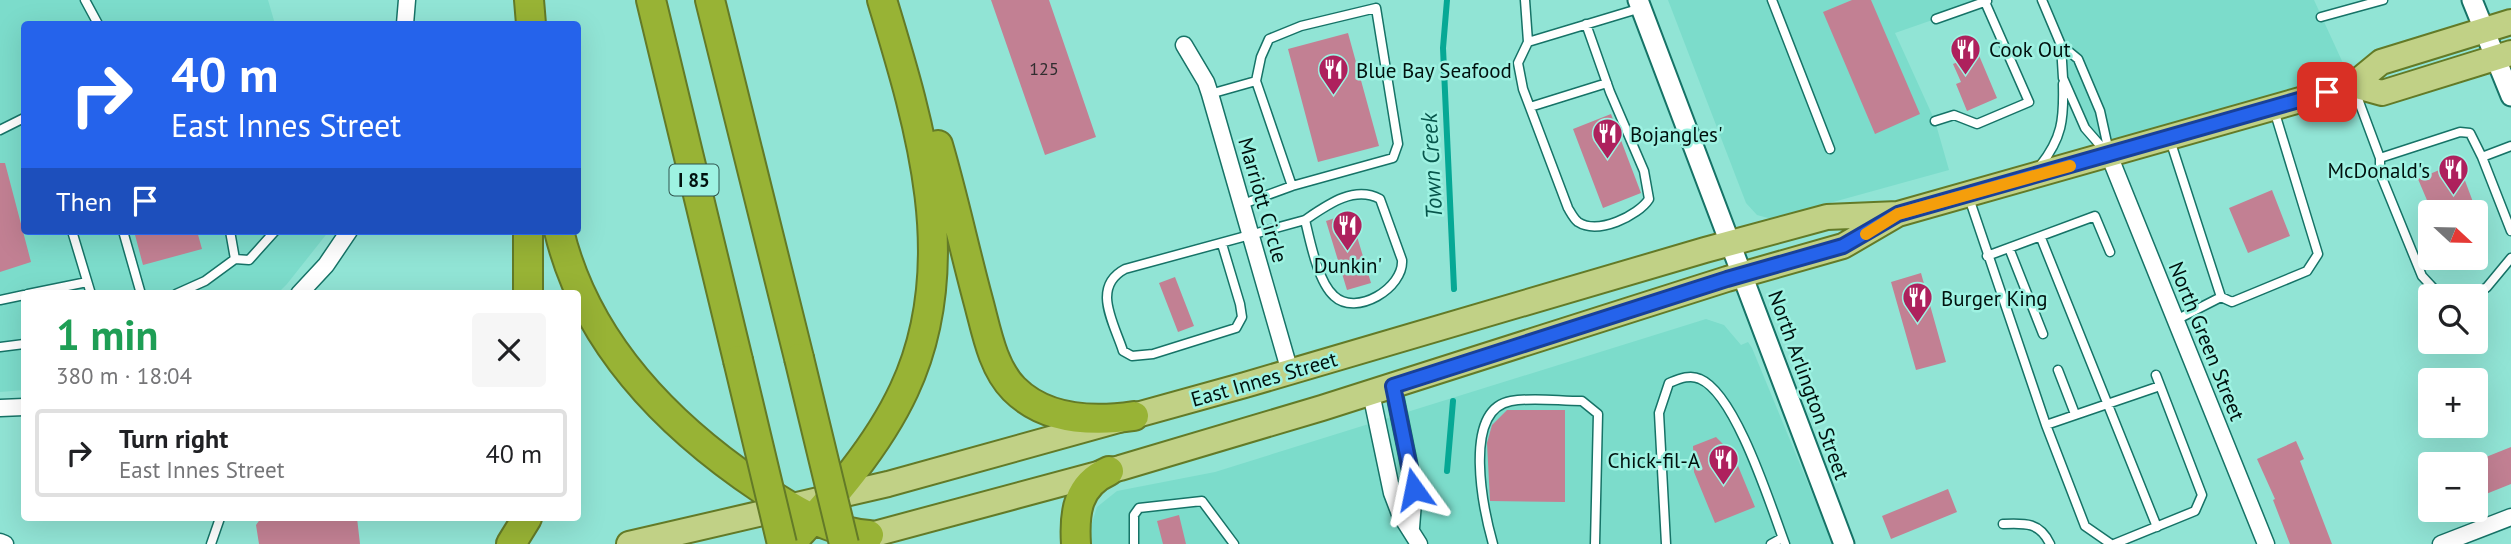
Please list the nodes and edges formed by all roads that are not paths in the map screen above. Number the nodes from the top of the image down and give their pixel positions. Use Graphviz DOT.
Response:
graph roads {
  1 [pos="85,0"];
  2 [pos="407,0"];
  3 [pos="523,0"];
  4 [pos="529,0"];
  5 [pos="651,0"];
  6 [pos="710,0"];
  7 [pos="882,0"];
  8 [pos="887,0"];
  9 [pos="1525,0"];
  10 [pos="1773,0"];
  11 [pos="2042,0"];
  12 [pos="2383,0"];
  13 [pos="2472,0"];
  14 [pos="1987,1"];
  15 [pos="1639,4"];
  16 [pos="2321,17"];
  17 [pos="1936,19"];
  18 [pos="96,21"];
  19 [pos="405,21"];
  20 [pos="524,21"];
  21 [pos="531,21"];
  22 [pos="2511,22"];
  23 [pos="1586,24"];
  24 [pos="2484,30"];
  25 [pos="1528,42"];
  26 [pos="1184,45"];
  27 [pos="2061,45"];
  28 [pos="2503,56"];
  29 [pos="2063,78"];
  30 [pos="1256,82"];
  31 [pos="1607,83"];
  32 [pos="2353,85"];
  33 [pos="1210,94"];
  34 [pos="2511,96"];
  35 [pos="1530,107"];
  36 [pos="2273,108"];
  37 [pos="21,120"];
  38 [pos="1935,121"];
  39 [pos="0,130"];
  40 [pos="2169,137"];
  41 [pos="2511,146"];
  42 [pos="1830,149"];
  43 [pos="2109,155"];
  44 [pos="2482,157"];
  45 [pos="2380,158"];
  46 [pos="2030,178"];
  47 [pos="1292,186"];
  48 [pos="1968,195"];
  49 [pos="1243,204"];
  50 [pos="1898,214"];
  51 [pos="1305,220"];
  52 [pos="2511,231"];
  53 [pos="73,235"];
  54 [pos="124,235"];
  55 [pos="231,235"];
  56 [pos="271,235"];
  57 [pos="346,235"];
  58 [pos="528,235"];
  59 [pos="560,235"];
  60 [pos="1252,236"];
  61 [pos="2040,238"];
  62 [pos="1732,243"];
  63 [pos="1222,244"];
  64 [pos="2009,248"];
  65 [pos="2110,253"];
  66 [pos="1987,256"];
  67 [pos="2511,258"];
  68 [pos="235,259"];
  69 [pos="1743,274"];
  70 [pos="87,282"];
  71 [pos="2429,284"];
  72 [pos="2488,286"];
  73 [pos="46,290"];
  74 [pos="90,290"];
  75 [pos="140,290"];
  76 [pos="185,290"];
  77 [pos="303,290"];
  78 [pos="528,290"];
  79 [pos="579,290"];
  80 [pos="581,294"];
  81 [pos="21,295"];
  82 [pos="2221,297"];
  83 [pos="0,300"];
  84 [pos="2176,320"];
  85 [pos="2043,334"];
  86 [pos="21,344"];
  87 [pos="0,347"];
  88 [pos="2058,370"];
  89 [pos="1290,372"];
  90 [pos="2156,375"];
  91 [pos="2160,386"];
  92 [pos="1382,390"];
  93 [pos="2107,402"];
  94 [pos="21,407"];
  95 [pos="0,408"];
  96 [pos="2075,414"];
  97 [pos="1135,416"];
  98 [pos="2046,425"];
  99 [pos="1109,471"];
  100 [pos="858,491"];
  101 [pos="2511,517"];
  102 [pos="219,521"];
  103 [pos="525,521"];
  104 [pos="2003,524"];
  105 [pos="2157,527"];
  106 [pos="813,528"];
  107 [pos="1410,528"];
  108 [pos="856,540"];
  109 [pos="1784,541"];
  110 [pos="211,544"];
  111 [pos="511,544"];
  112 [pos="629,544"];
  113 [pos="782,544"];
  114 [pos="1076,544"];
  115 [pos="1134,544"];
  116 [pos="1234,544"];
  117 [pos="1419,544"];
  118 [pos="1493,544"];
  119 [pos="1595,544"];
  120 [pos="1666,544"];
  121 [pos="1771,544"];
  122 [pos="1844,544"];
  123 [pos="2050,544"];
  124 [pos="2112,544"];
  125 [pos="2266,544"];
  126 [pos="2441,544"];
  1 -- 18 [label="lane"];
  2 -- 19 [label="street"];
  3 -- 20 [label="highway"];
  4 -- 21 [label="highway"];
  5 -- 113 [label="highway, I 85, bridge"];
  6 -- 108 [label="highway, I 85, bridge"];
  7 -- 106 [label="highway"];
  8 -- 97 [label="highway"];
  9 -- 25 [label="lane"];
  10 -- 42 [label="lane"];
  11 -- 27 [label="lane"];
  12 -- 16 [label="lane"];
  13 -- 24 [label="street"];
  14 -- 17 [label="lane"];
  14 -- 38 [label="lane"];
  15 -- 23 [label="lane"];
  15 -- 62 [label="street, North Arlington Street"];
  22 -- 24 [label="main road, East Innes Street"];
  23 -- 25 [label="lane"];
  23 -- 31 [label="lane"];
  24 -- 28 [label="street"];
  24 -- 32 [label="main road, East Innes Street"];
  25 -- 35 [label="lane"];
  26 -- 33 [label="street, Marriott Circle"];
  27 -- 29 [label="lane"];
  27 -- 43 [label="lane"];
  28 -- 32 [label="main road, East Innes Street"];
  28 -- 34 [label="street"];
  29 -- 43 [label="lane"];
  29 -- 46 [label="lane"];
  30 -- 33 [label="lane"];
  30 -- 47 [label="lane"];
  30 -- 47 [label="lane"];
  31 -- 35 [label="lane"];
  31 -- 35 [label="lane"];
  32 -- 36 [label="main road, East Innes Street"];
  32 -- 45 [label="lane"];
  33 -- 49 [label="street, Marriott Circle"];
  36 -- 40 [label="main road, East Innes Street"];
  36 -- 82 [label="lane"];
  37 -- 39 [label="lane"];
  40 -- 43 [label="main road, East Innes Street"];
  40 -- 82 [label="lane"];
  41 -- 44 [label="lane"];
  43 -- 46 [label="main road, East Innes Street"];
  43 -- 84 [label="street, North Green Street"];
  44 -- 45 [label="lane"];
  44 -- 52 [label="lane"];
  45 -- 71 [label="lane"];
  46 -- 48 [label="main road, East Innes Street"];
  47 -- 49 [label="lane"];
  48 -- 50 [label="main road, East Innes Street"];
  48 -- 66 [label="lane"];
  49 -- 60 [label="street, Marriott Circle"];
  50 -- 62 [label="main road, East Innes Street"];
  50 -- 69 [label="main road, East Innes Street"];
  51 -- 51 [label="lane"];
  51 -- 60 [label="lane"];
  53 -- 70 [label="lane"];
  54 -- 75 [label="lane"];
  55 -- 68 [label="lane"];
  56 -- 68 [label="lane"];
  57 -- 77 [label="street"];
  58 -- 78 [label="highway"];
  59 -- 79 [label="highway"];
  60 -- 63 [label="lane"];
  60 -- 89 [label="street, Marriott Circle"];
  61 -- 64 [label="lane"];
  61 -- 65 [label="lane"];
  61 -- 93 [label="lane"];
  62 -- 69 [label="street, North Arlington Street"];
  62 -- 89 [label="main road, East Innes Street"];
  63 -- 63 [label="lane"];
  64 -- 66 [label="lane"];
  64 -- 85 [label="lane"];
  66 -- 98 [label="lane"];
  67 -- 72 [label="lane"];
  68 -- 76 [label="lane"];
  69 -- 92 [label="main road, East Innes Street"];
  69 -- 122 [label="street, North Arlington Street"];
  70 -- 73 [label="lane"];
  70 -- 74 [label="lane"];
  80 -- 106 [label="highway"];
  81 -- 83 [label="lane"];
  82 -- 84 [label="lane"];
  84 -- 125 [label="street, North Green Street"];
  86 -- 87 [label="lane"];
  88 -- 96 [label="lane"];
  89 -- 97 [label="main road, East Innes Street"];
  90 -- 91 [label="lane"];
  91 -- 93 [label="lane"];
  91 -- 105 [label="lane"];
  92 -- 99 [label="main road, East Innes Street"];
  92 -- 107 [label="street"];
  92 -- 107 [label="street"];
  93 -- 96 [label="lane"];
  93 -- 105 [label="lane"];
  94 -- 95 [label="street"];
  96 -- 98 [label="lane"];
  97 -- 100 [label="main road, East Innes Street"];
  98 -- 124 [label="lane"];
  99 -- 108 [label="main road, East Innes Street"];
  99 -- 114 [label="highway"];
  100 -- 106 [label="highway"];
  101 -- 126 [label="street"];
  102 -- 110 [label="lane"];
  103 -- 111 [label="highway"];
  104 -- 123 [label="lane"];
  105 -- 124 [label="lane"];
  106 -- 108 [label="highway"];
  106 -- 112 [label="main road"];
  107 -- 117 [label="street"];
  109 -- 120 [label="lane"];
  109 -- 121 [label="lane"];
  115 -- 116 [label="lane"];
  118 -- 119 [label="lane"];
}
